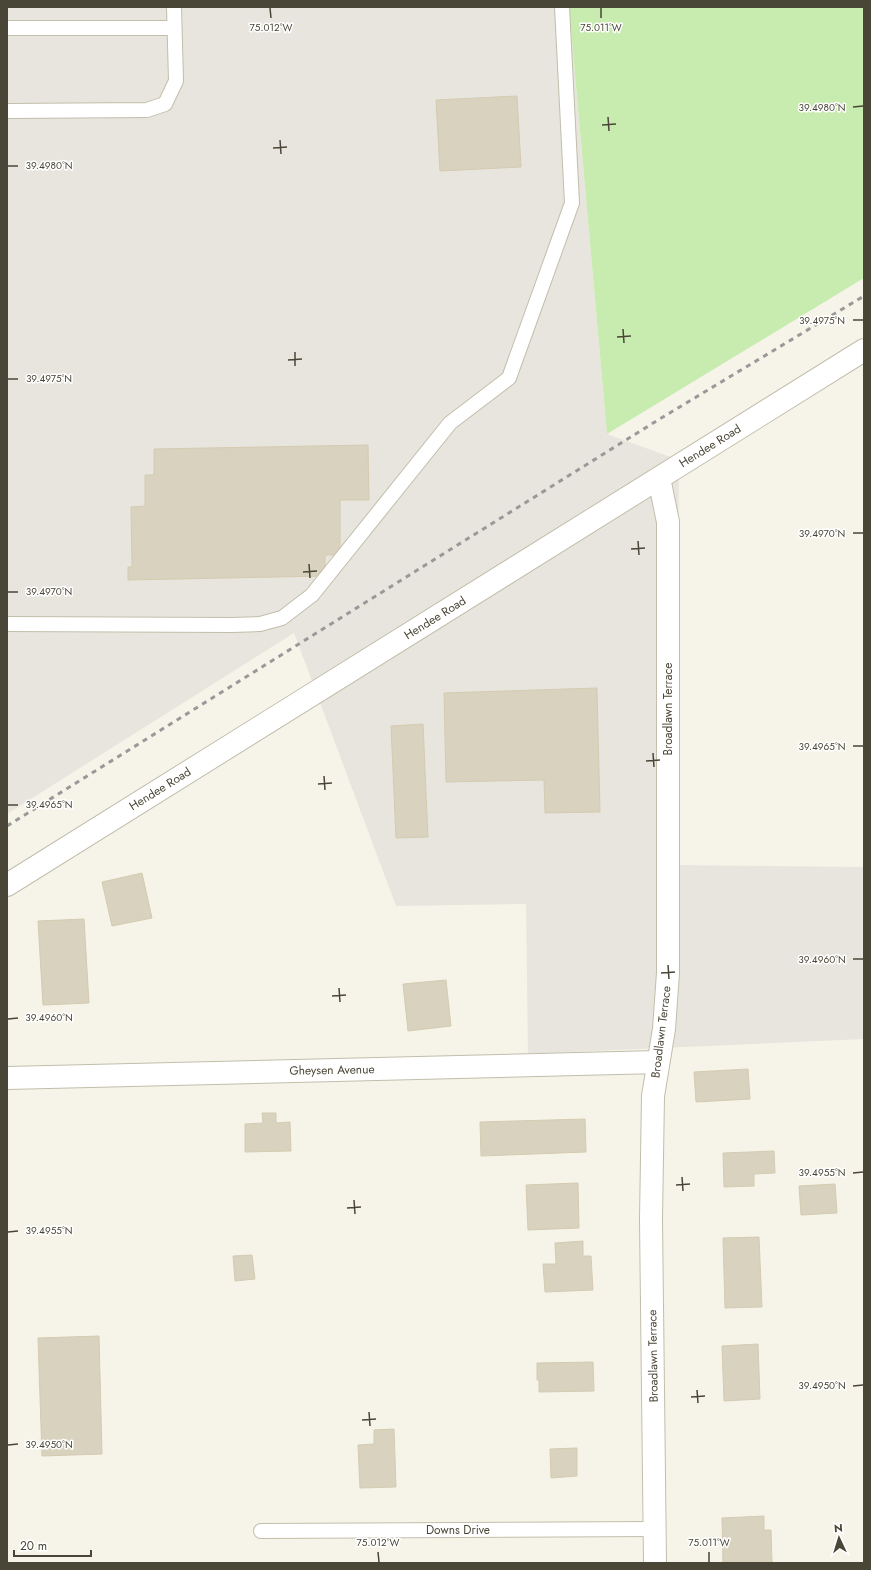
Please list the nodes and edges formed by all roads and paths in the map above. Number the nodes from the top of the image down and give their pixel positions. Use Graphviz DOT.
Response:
graph roads {
  1 [pos="174,7"];
  2 [pos="562,7"];
  3 [pos="7,28"];
  4 [pos="174,28"];
  5 [pos="7,111"];
  6 [pos="864,350"];
  7 [pos="659,478"];
  8 [pos="7,624"];
  9 [pos="7,886"];
  10 [pos="658,1062"];
  11 [pos="7,1078"];
  12 [pos="655,1530"];
  13 [pos="261,1531"];
  14 [pos="655,1563"];
  1 -- 4 [label="lane"];
  2 -- 8 [label="lane"];
  3 -- 4 [label="lane"];
  4 -- 5 [label="lane"];
  6 -- 7 [label="street, Hendee Road"];
  7 -- 9 [label="street, Hendee Road"];
  7 -- 10 [label="street, Broadlawn Terrace"];
  10 -- 11 [label="street, Gheysen Avenue"];
  10 -- 12 [label="street, Broadlawn Terrace"];
  12 -- 13 [label="lane, Downs Drive"];
  12 -- 14 [label="street, Broadlawn Terrace"];
}
